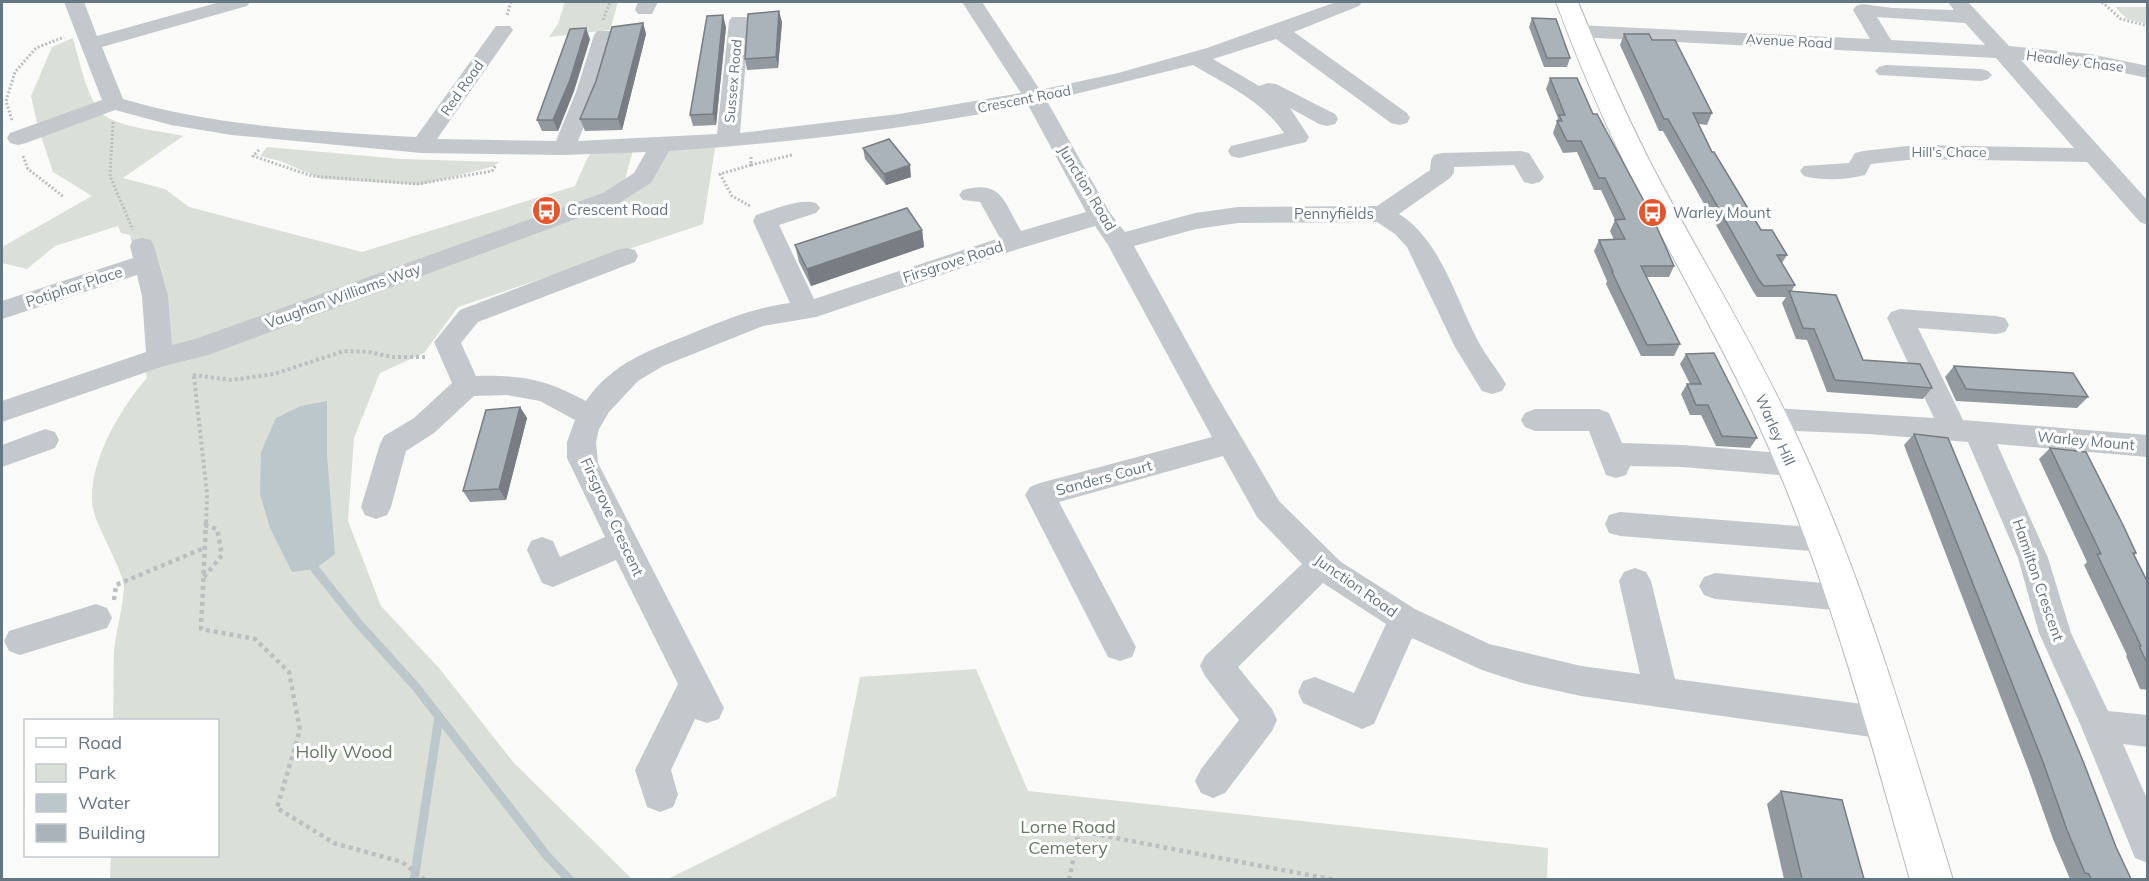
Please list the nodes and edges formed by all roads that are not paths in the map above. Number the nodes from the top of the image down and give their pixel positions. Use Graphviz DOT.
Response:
graph roads {
  1 [pos="74,2"];
  2 [pos="240,2"];
  3 [pos="972,2"];
  4 [pos="1352,2"];
  5 [pos="1964,9"];
  6 [pos="1572,16"];
  7 [pos="739,21"];
  8 [pos="503,30"];
  9 [pos="1279,32"];
  10 [pos="604,35"];
  11 [pos="87,36"];
  12 [pos="1891,47"];
  13 [pos="1938,50"];
  14 [pos="2001,52"];
  15 [pos="1203,56"];
  16 [pos="1886,71"];
  17 [pos="1914,72"];
  18 [pos="2148,72"];
  19 [pos="1981,75"];
  20 [pos="1958,78"];
  21 [pos="1903,92"];
  22 [pos="1035,98"];
  23 [pos="114,104"];
  24 [pos="1399,118"];
  25 [pos="1327,119"];
  26 [pos="18,138"];
  27 [pos="728,141"];
  28 [pos="660,145"];
  29 [pos="421,146"];
  30 [pos="564,148"];
  31 [pos="1239,151"];
  32 [pos="2094,155"];
  33 [pos="1812,171"];
  34 [pos="1532,177"];
  35 [pos="971,195"];
  36 [pos="808,208"];
  37 [pos="1382,214"];
  38 [pos="1100,216"];
  39 [pos="2148,217"];
  40 [pos="1015,242"];
  41 [pos="1119,242"];
  42 [pos="626,256"];
  43 [pos="2,310"];
  44 [pos="807,311"];
  45 [pos="1996,325"];
  46 [pos="160,357"];
  47 [pos="463,378"];
  48 [pos="1492,384"];
  49 [pos="2,412"];
  50 [pos="591,416"];
  51 [pos="1772,419"];
  52 [pos="1535,420"];
  53 [pos="1966,432"];
  54 [pos="45,440"];
  55 [pos="1229,443"];
  56 [pos="2148,446"];
  57 [pos="2,456"];
  58 [pos="1791,465"];
  59 [pos="376,507"];
  60 [pos="1620,524"];
  61 [pos="1824,540"];
  62 [pos="623,543"];
  63 [pos="542,550"];
  64 [pos="1322,564"];
  65 [pos="1635,581"];
  66 [pos="1715,586"];
  67 [pos="1844,598"];
  68 [pos="96,618"];
  69 [pos="1404,620"];
  70 [pos="20,641"];
  71 [pos="1120,647"];
  72 [pos="1661,691"];
  73 [pos="1315,692"];
  74 [pos="1885,723"];
  75 [pos="2098,726"];
  76 [pos="2148,731"];
  77 [pos="1213,782"];
  78 [pos="660,795"];
  79 [pos="2148,845"];
  80 [pos="1932,879"];
  1 -- 11 [label="street"];
  2 -- 11 [label="street"];
  3 -- 22 [label="street, Junction Road"];
  4 -- 9 [label="street, Crescent Road"];
  5 -- 12 [label="street"];
  5 -- 14 [label="street"];
  6 -- 12 [label="street, Avenue Road"];
  6 -- 51 [label="main road, Warley Hill"];
  7 -- 27 [label="street, Sussex Road"];
  8 -- 29 [label="street, Red Road"];
  9 -- 15 [label="street, Crescent Road"];
  9 -- 24 [label="street"];
  10 -- 30 [label="street"];
  11 -- 23 [label="street"];
  12 -- 13 [label="street, Avenue Road"];
  12 -- 17 [label="street"];
  13 -- 14 [label="street, Avenue Road"];
  13 -- 20 [label="street"];
  14 -- 18 [label="street, Headley Chase"];
  14 -- 32 [label="street"];
  15 -- 22 [label="street, Crescent Road"];
  15 -- 25 [label="street"];
  15 -- 31 [label="street"];
  16 -- 17 [label="street"];
  17 -- 20 [label="street"];
  17 -- 21 [label="street"];
  19 -- 20 [label="street"];
  22 -- 27 [label="street, Crescent Road"];
  22 -- 38 [label="street, Junction Road"];
  23 -- 26 [label="street"];
  23 -- 29 [label="street, Crescent Road"];
  27 -- 28 [label="street, Crescent Road"];
  28 -- 30 [label="street, Crescent Road"];
  28 -- 46 [label="street, Vaughan Williams Way"];
  29 -- 30 [label="street, Crescent Road"];
  32 -- 33 [label="street, Hill's Chace"];
  32 -- 39 [label="street"];
  34 -- 37 [label="street"];
  35 -- 40 [label="street"];
  36 -- 44 [label="street"];
  37 -- 41 [label="street, Pennyfields"];
  37 -- 48 [label="street, Pennyfields"];
  38 -- 40 [label="street, Firsgrove Road"];
  38 -- 41 [label="street, Junction Road"];
  40 -- 44 [label="street, Firsgrove Road"];
  41 -- 55 [label="street, Junction Road"];
  42 -- 47 [label="street"];
  43 -- 46 [label="street, Potiphar Place"];
  44 -- 50 [label="street, Firsgrove Crescent"];
  45 -- 53 [label="street, Hamilton Crescent"];
  46 -- 49 [label="street, Vaughan Williams Way"];
  47 -- 50 [label="street"];
  47 -- 59 [label="street"];
  50 -- 62 [label="street, Firsgrove Crescent"];
  51 -- 53 [label="street, Warley Mount"];
  51 -- 58 [label="main road, Warley Hill"];
  52 -- 58 [label="street"];
  53 -- 56 [label="street, Warley Mount"];
  53 -- 75 [label="street, Hamilton Crescent"];
  54 -- 57 [label="street"];
  55 -- 64 [label="street, Junction Road"];
  55 -- 71 [label="street, Sanders Court"];
  58 -- 61 [label="main road, Warley Hill"];
  60 -- 61 [label="street"];
  61 -- 67 [label="main road, Warley Hill"];
  62 -- 63 [label="street"];
  62 -- 78 [label="street, Firsgrove Crescent"];
  64 -- 69 [label="street, Junction Road"];
  64 -- 77 [label="street"];
  65 -- 72 [label="street"];
  66 -- 67 [label="street"];
  67 -- 74 [label="main road, Warley Hill"];
  68 -- 70 [label="street"];
  69 -- 72 [label="street, Junction Road"];
  69 -- 73 [label="street"];
  72 -- 74 [label="street, Junction Road"];
  74 -- 80 [label="main road, Warley Hill"];
  75 -- 76 [label="street"];
  75 -- 79 [label="street, Hamilton Crescent"];
}
